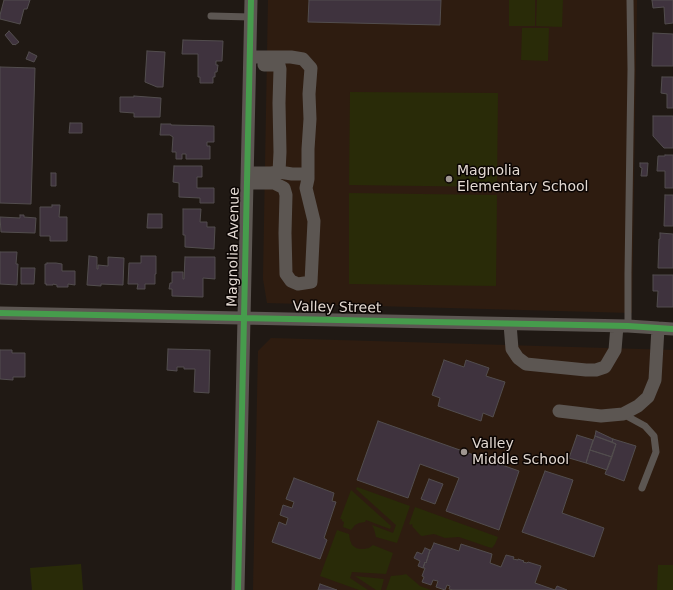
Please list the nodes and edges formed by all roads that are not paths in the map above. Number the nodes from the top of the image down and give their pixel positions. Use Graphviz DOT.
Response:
graph roads {
  1 [pos="251,0"];
  2 [pos="630,0"];
  3 [pos="211,16"];
  4 [pos="251,17"];
  5 [pos="250,61"];
  6 [pos="279,172"];
  7 [pos="308,174"];
  8 [pos="247,178"];
  9 [pos="0,313"];
  10 [pos="244,318"];
  11 [pos="510,324"];
  12 [pos="622,326"];
  13 [pos="658,328"];
  14 [pos="673,329"];
  15 [pos="559,411"];
  16 [pos="623,414"];
  17 [pos="642,488"];
  18 [pos="238,590"];
  1 -- 4 [label="street, Magnolia Avenue"];
  2 -- 12 [label="lane"];
  3 -- 4 [label="lane"];
  4 -- 5 [label="street, Magnolia Avenue"];
  5 -- 6 [label="street"];
  5 -- 7 [label="street"];
  5 -- 8 [label="street, Magnolia Avenue"];
  6 -- 7 [label="street"];
  6 -- 8 [label="street"];
  7 -- 8 [label="street"];
  8 -- 10 [label="street, Magnolia Avenue"];
  9 -- 10 [label="street, Valley Street"];
  10 -- 11 [label="street, Valley Street"];
  10 -- 18 [label="street, Magnolia Avenue"];
  11 -- 12 [label="street, Valley Street"];
  11 -- 12 [label="street"];
  12 -- 13 [label="street, Valley Street"];
  13 -- 14 [label="street, Valley Street"];
  13 -- 16 [label="street"];
  15 -- 16 [label="street"];
  16 -- 17 [label="lane"];
}
